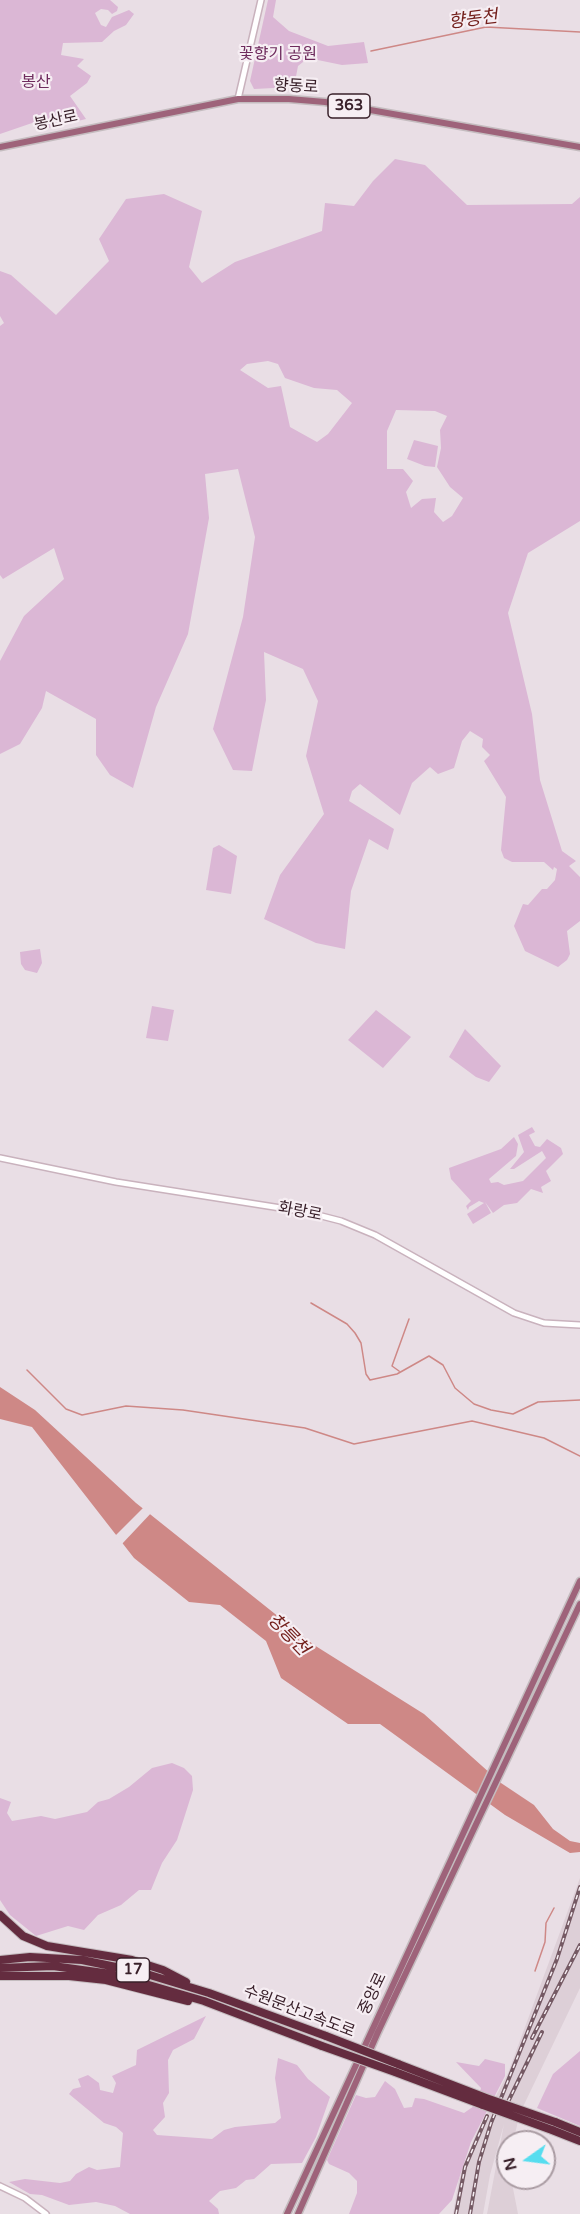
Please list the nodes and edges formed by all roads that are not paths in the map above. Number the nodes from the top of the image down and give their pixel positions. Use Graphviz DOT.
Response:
graph roads {
  1 [pos="261,0"];
  2 [pos="238,99"];
  3 [pos="117,122"];
  4 [pos="0,147"];
  5 [pos="580,147"];
  6 [pos="0,1158"];
  7 [pos="580,1325"];
  8 [pos="580,1581"];
  9 [pos="579,1606"];
  10 [pos="472,1821"];
  11 [pos="0,1915"];
  12 [pos="0,1960"];
  13 [pos="0,1968"];
  14 [pos="0,1976"];
  15 [pos="205,1991"];
  16 [pos="202,2002"];
  17 [pos="397,2068"];
  18 [pos="554,2126"];
  19 [pos="580,2132"];
  20 [pos="580,2141"];
  21 [pos="0,2186"];
  22 [pos="46,2214"];
  23 [pos="287,2214"];
  24 [pos="298,2214"];
  1 -- 2 [label="main road"];
  2 -- 3 [label="main road, 향동로 / 363"];
  2 -- 5 [label="main road, 향동로 / 363"];
  3 -- 4 [label="main road, 봉산로 / 363"];
  6 -- 7 [label="main road, 화랑로"];
  8 -- 10 [label="main road"];
  9 -- 10 [label="main road"];
  10 -- 23 [label="main road, 중앙로"];
  10 -- 24 [label="main road, 중앙로"];
  11 -- 15 [label="highway"];
  12 -- 15 [label="highway, 수원문산고속도로 / 17"];
  13 -- 16 [label="highway, 수원문산고속도로 / 17"];
  14 -- 16 [label="highway"];
  15 -- 17 [label="highway, 수원문산고속도로 / 17, bridge"];
  16 -- 17 [label="highway, 수원문산고속도로 / 17, bridge"];
  17 -- 18 [label="highway, 수원문산고속도로 / 17, bridge"];
  18 -- 19 [label="highway, 수원문산고속도로 / 17"];
  18 -- 20 [label="highway, 수원문산고속도로 / 17"];
  21 -- 22 [label="main road"];
}
